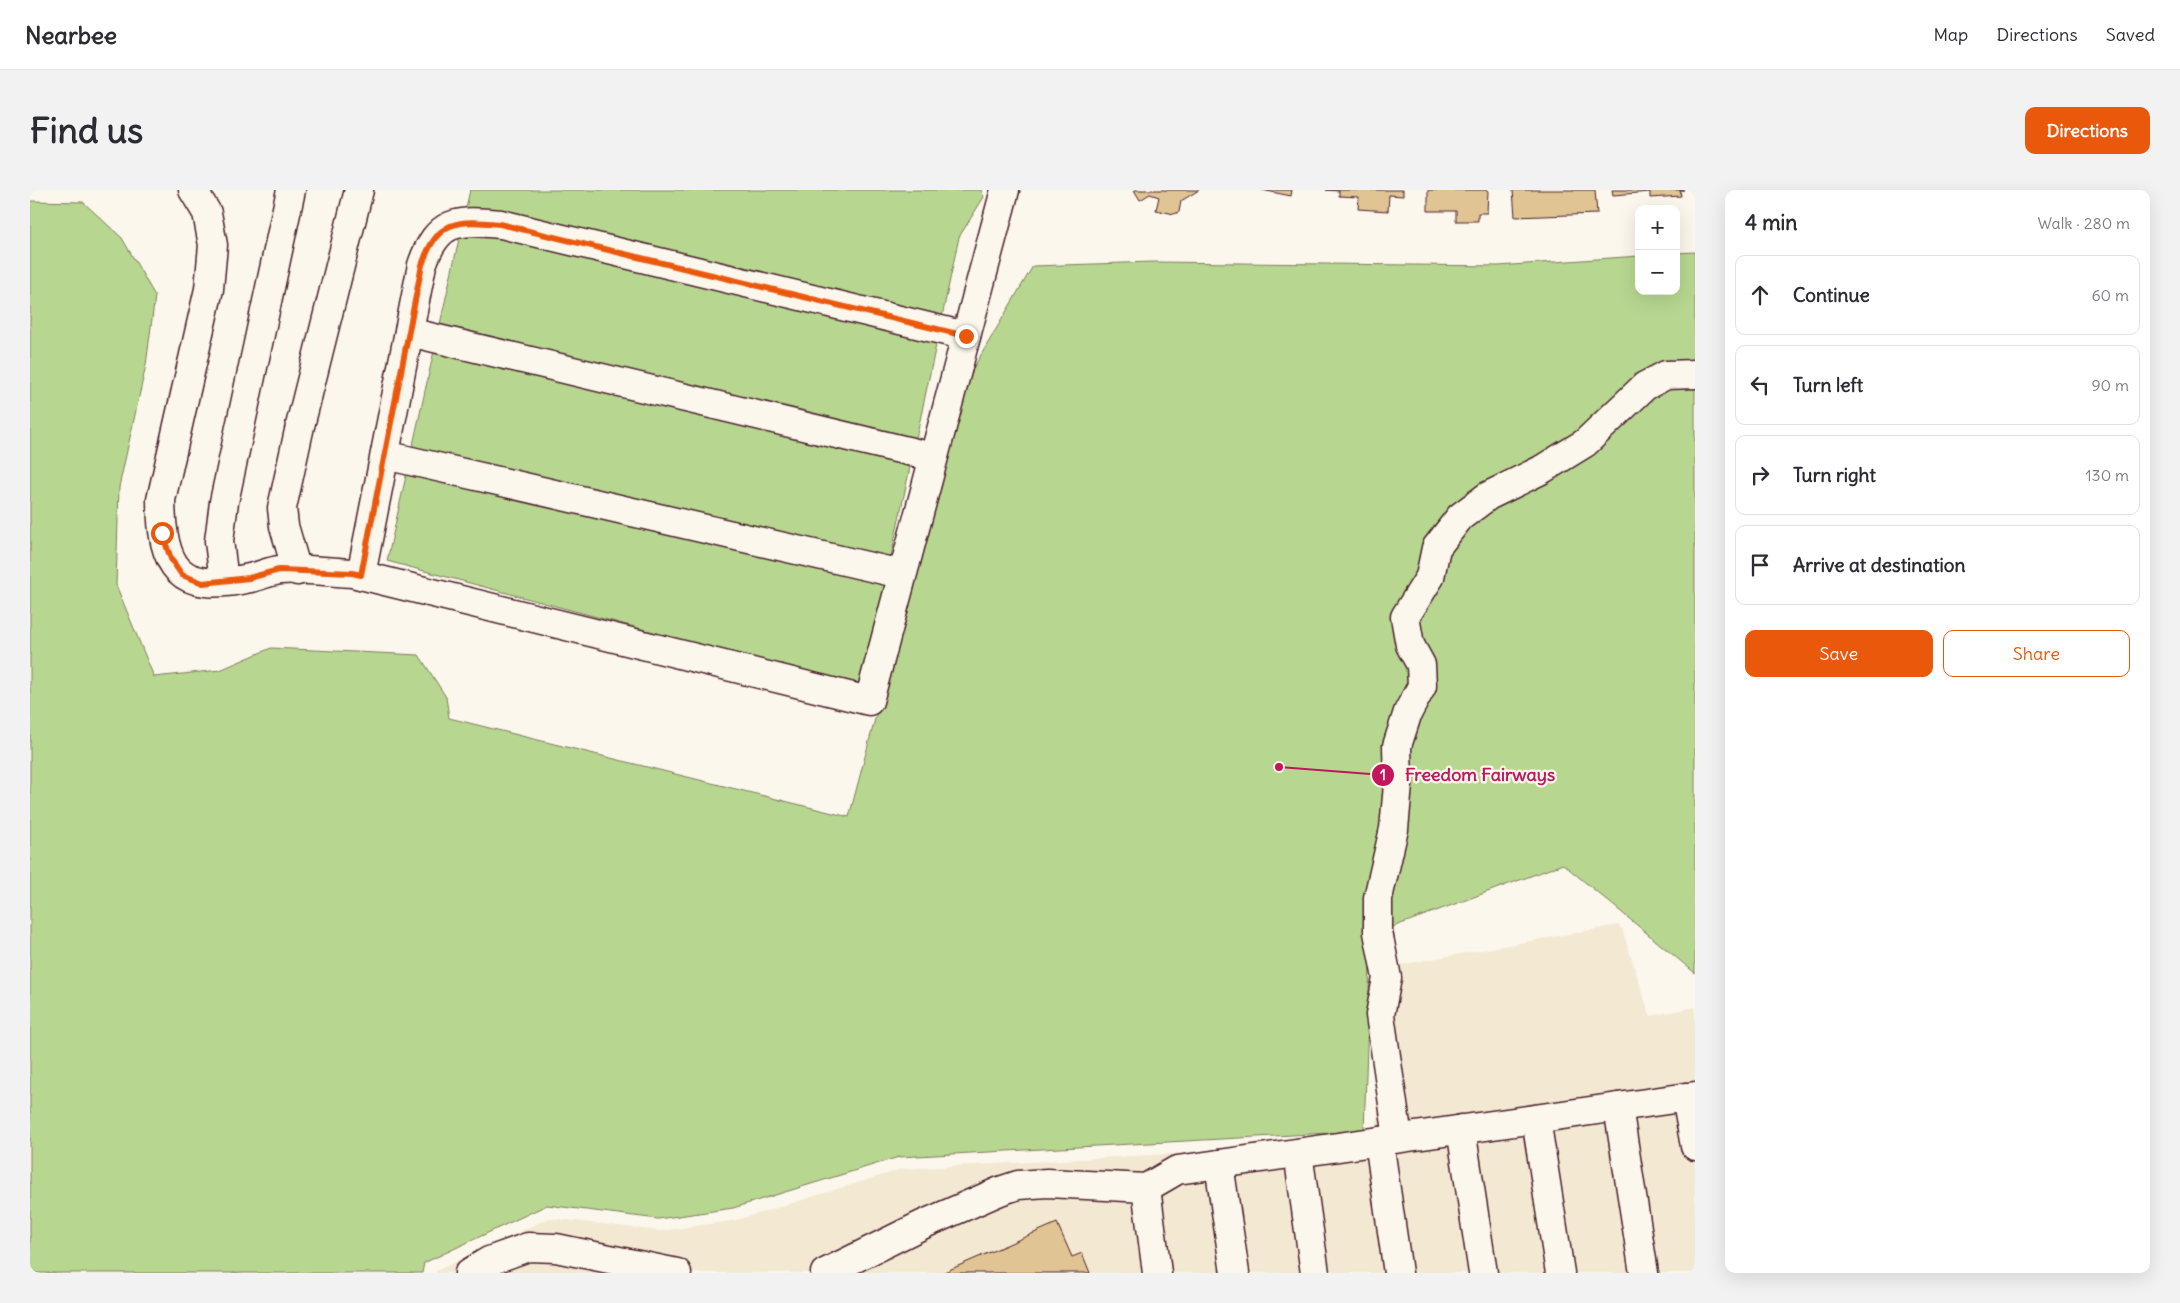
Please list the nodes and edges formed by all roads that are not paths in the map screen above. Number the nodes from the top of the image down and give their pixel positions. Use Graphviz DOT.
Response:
graph roads {
  1 [pos="193,190"];
  2 [pos="291,190"];
  3 [pos="359,190"];
  4 [pos="1005,190"];
  5 [pos="212,202"];
  6 [pos="409,332"];
  7 [pos="966,336"];
  8 [pos="1695,374"];
  9 [pos="385,455"];
  10 [pos="933,458"];
  11 [pos="297,571"];
  12 [pos="901,574"];
  13 [pos="361,575"];
  14 [pos="224,581"];
  15 [pos="1690,1097"];
  16 [pos="1618,1107"];
  17 [pos="1536,1119"];
  18 [pos="1461,1130"];
  19 [pos="1389,1140"];
  20 [pos="1695,1146"];
  21 [pos="1298,1153"];
  22 [pos="1220,1164"];
  23 [pos="1146,1188"];
  24 [pos="469,1273"];
  25 [pos="677,1273"];
  26 [pos="825,1273"];
  27 [pos="1157,1273"];
  28 [pos="1236,1273"];
  29 [pos="1315,1273"];
  30 [pos="1398,1273"];
  31 [pos="1484,1273"];
  32 [pos="1560,1273"];
  33 [pos="1644,1273"];
  1 -- 5 [label="lane"];
  2 -- 14 [label="lane"];
  3 -- 11 [label="lane"];
  4 -- 7 [label="lane"];
  5 -- 14 [label="lane"];
  6 -- 7 [label="lane"];
  6 -- 9 [label="lane"];
  6 -- 10 [label="lane"];
  7 -- 10 [label="lane"];
  8 -- 19 [label="lane"];
  9 -- 12 [label="lane"];
  9 -- 13 [label="lane"];
  10 -- 12 [label="lane"];
  11 -- 13 [label="lane"];
  11 -- 14 [label="lane"];
  12 -- 13 [label="lane"];
  15 -- 16 [label="lane"];
  15 -- 20 [label="lane"];
  16 -- 17 [label="lane"];
  16 -- 33 [label="lane"];
  17 -- 18 [label="lane"];
  17 -- 32 [label="lane"];
  18 -- 19 [label="lane"];
  18 -- 31 [label="lane"];
  19 -- 21 [label="lane"];
  19 -- 30 [label="lane"];
  21 -- 22 [label="lane"];
  21 -- 29 [label="lane"];
  22 -- 23 [label="lane"];
  22 -- 28 [label="lane"];
  23 -- 26 [label="lane"];
  23 -- 27 [label="lane"];
  24 -- 25 [label="lane"];
}
